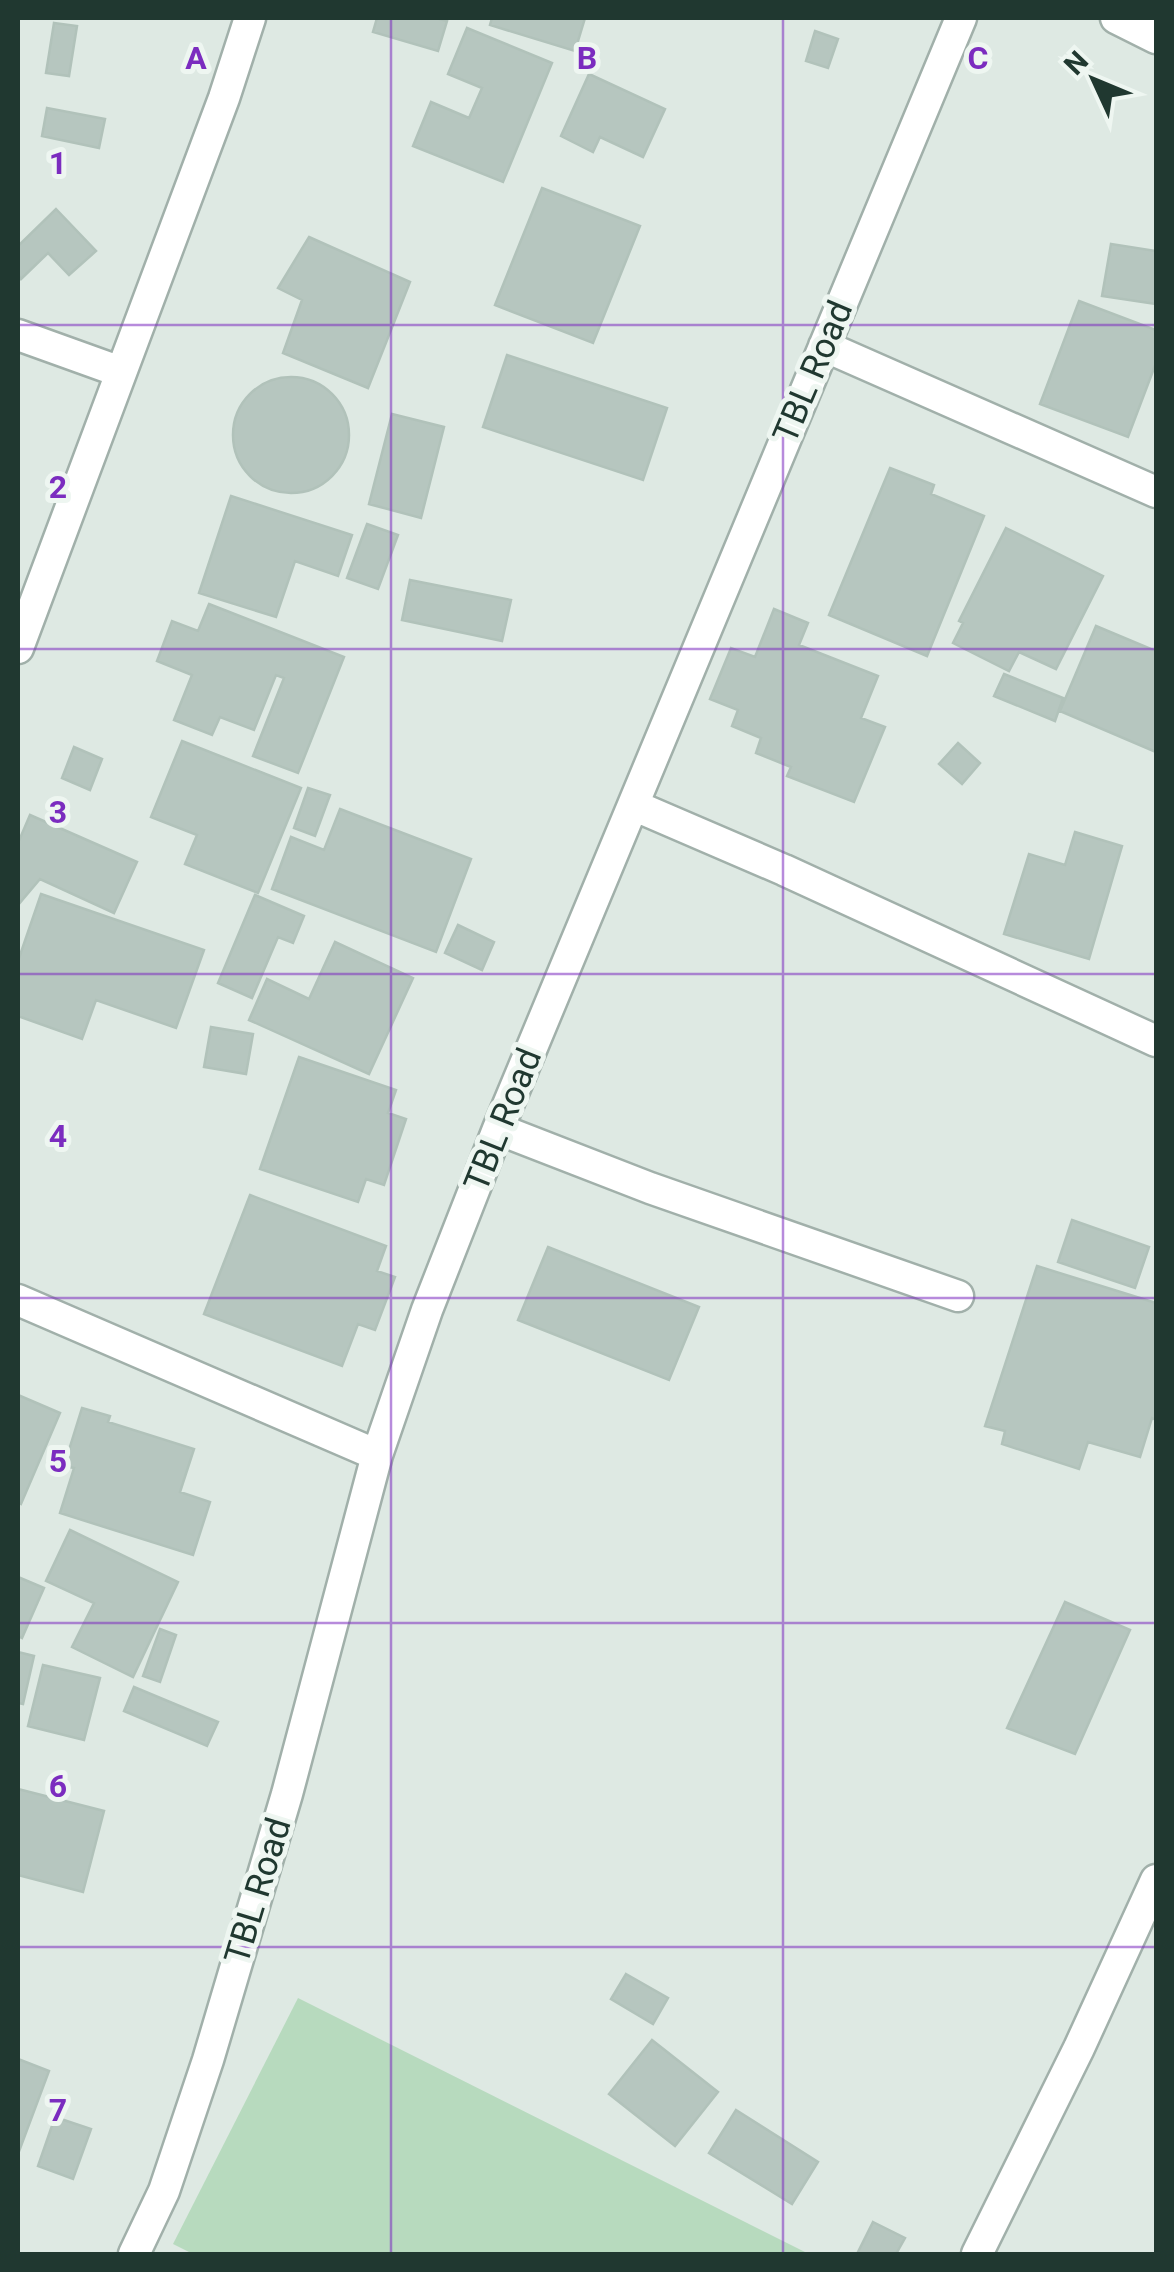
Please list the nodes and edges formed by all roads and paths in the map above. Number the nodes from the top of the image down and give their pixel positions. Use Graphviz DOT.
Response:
graph roads {
  1 [pos="250,18"];
  2 [pos="962,18"];
  3 [pos="1116,18"];
  4 [pos="1156,38"];
  5 [pos="18,334"];
  6 [pos="824,346"];
  7 [pos="121,372"];
  8 [pos="1156,492"];
  9 [pos="18,648"];
  10 [pos="633,805"];
  11 [pos="1156,1041"];
  12 [pos="498,1129"];
  13 [pos="958,1296"];
  14 [pos="18,1300"];
  15 [pos="377,1456"];
  16 [pos="1156,1880"];
  17 [pos="134,2254"];
  18 [pos="976,2254"];
  1 -- 7 [label="street"];
  2 -- 6 [label="street, TBL Road"];
  3 -- 4 [label="street"];
  5 -- 7 [label="street"];
  6 -- 8 [label="street"];
  6 -- 10 [label="street, TBL Road"];
  7 -- 9 [label="street"];
  10 -- 11 [label="street"];
  10 -- 12 [label="street, TBL Road"];
  12 -- 13 [label="street"];
  12 -- 15 [label="street, TBL Road"];
  14 -- 15 [label="street"];
  15 -- 17 [label="street, TBL Road"];
  16 -- 18 [label="street"];
}
